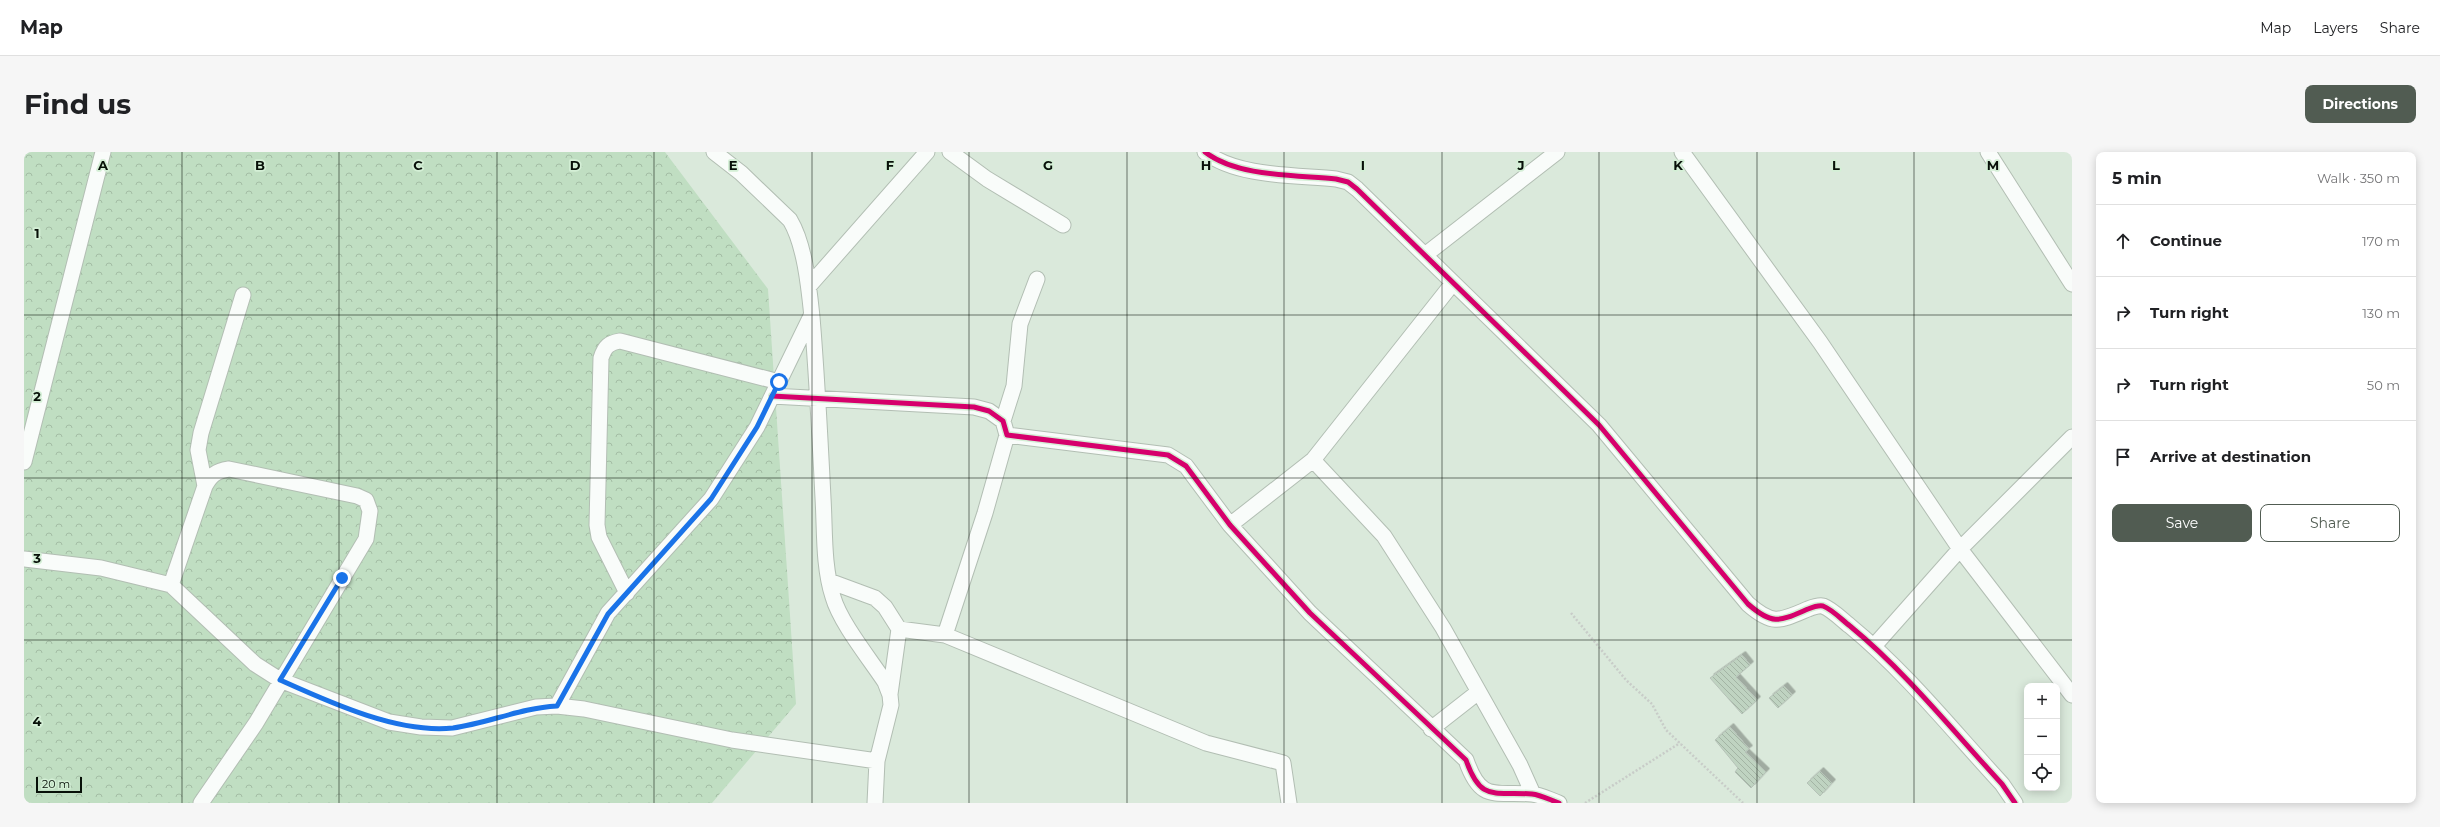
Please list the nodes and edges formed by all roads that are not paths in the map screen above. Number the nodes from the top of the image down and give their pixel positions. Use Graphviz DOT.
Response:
graph roads {
  1 [pos="103,152"];
  2 [pos="714,152"];
  3 [pos="928,152"];
  4 [pos="950,152"];
  5 [pos="1205,152"];
  6 [pos="1556,152"];
  7 [pos="1682,152"];
  8 [pos="1988,152"];
  9 [pos="1063,225"];
  10 [pos="1425,255"];
  11 [pos="1037,279"];
  12 [pos="1453,283"];
  13 [pos="2072,284"];
  14 [pos="809,286"];
  15 [pos="243,295"];
  16 [pos="811,315"];
  17 [pos="779,382"];
  18 [pos="772,396"];
  19 [pos="819,398"];
  20 [pos="1005,428"];
  21 [pos="2072,436"];
  22 [pos="1313,460"];
  23 [pos="24,462"];
  24 [pos="205,486"];
  25 [pos="1230,524"];
  26 [pos="1960,549"];
  27 [pos="24,559"];
  28 [pos="829,581"];
  29 [pos="171,585"];
  30 [pos="627,593"];
  31 [pos="899,629"];
  32 [pos="945,635"];
  33 [pos="1874,646"];
  34 [pos="280,680"];
  35 [pos="1477,693"];
  36 [pos="890,695"];
  37 [pos="2072,695"];
  38 [pos="557,706"];
  39 [pos="1431,729"];
  40 [pos="876,761"];
  41 [pos="1533,794"];
  42 [pos="201,803"];
  43 [pos="875,803"];
  44 [pos="1290,803"];
  45 [pos="1559,803"];
  46 [pos="2015,803"];
  1 -- 23 [label="street"];
  2 -- 14 [label="street"];
  3 -- 14 [label="street"];
  4 -- 9 [label="street"];
  5 -- 10 [label="street"];
  6 -- 10 [label="street"];
  7 -- 26 [label="street"];
  8 -- 13 [label="street"];
  10 -- 12 [label="street"];
  11 -- 20 [label="street"];
  12 -- 22 [label="street"];
  12 -- 33 [label="street"];
  14 -- 16 [label="street"];
  15 -- 24 [label="street"];
  16 -- 17 [label="street"];
  16 -- 19 [label="street"];
  17 -- 18 [label="street"];
  17 -- 30 [label="street"];
  18 -- 19 [label="street"];
  18 -- 30 [label="street"];
  19 -- 20 [label="street"];
  19 -- 28 [label="street"];
  20 -- 25 [label="street"];
  20 -- 32 [label="street"];
  21 -- 26 [label="street"];
  22 -- 25 [label="street"];
  22 -- 35 [label="street"];
  24 -- 29 [label="street"];
  24 -- 34 [label="street"];
  25 -- 39 [label="street"];
  26 -- 33 [label="street"];
  26 -- 37 [label="street"];
  27 -- 29 [label="street"];
  28 -- 31 [label="street"];
  28 -- 36 [label="street"];
  29 -- 34 [label="street"];
  30 -- 38 [label="street"];
  31 -- 32 [label="street"];
  31 -- 36 [label="street"];
  32 -- 44 [label="street"];
  33 -- 46 [label="street"];
  34 -- 38 [label="street"];
  34 -- 42 [label="street"];
  35 -- 39 [label="street"];
  35 -- 41 [label="street"];
  36 -- 40 [label="street"];
  38 -- 40 [label="street"];
  39 -- 41 [label="street"];
  40 -- 43 [label="street"];
  41 -- 45 [label="street"];
}
